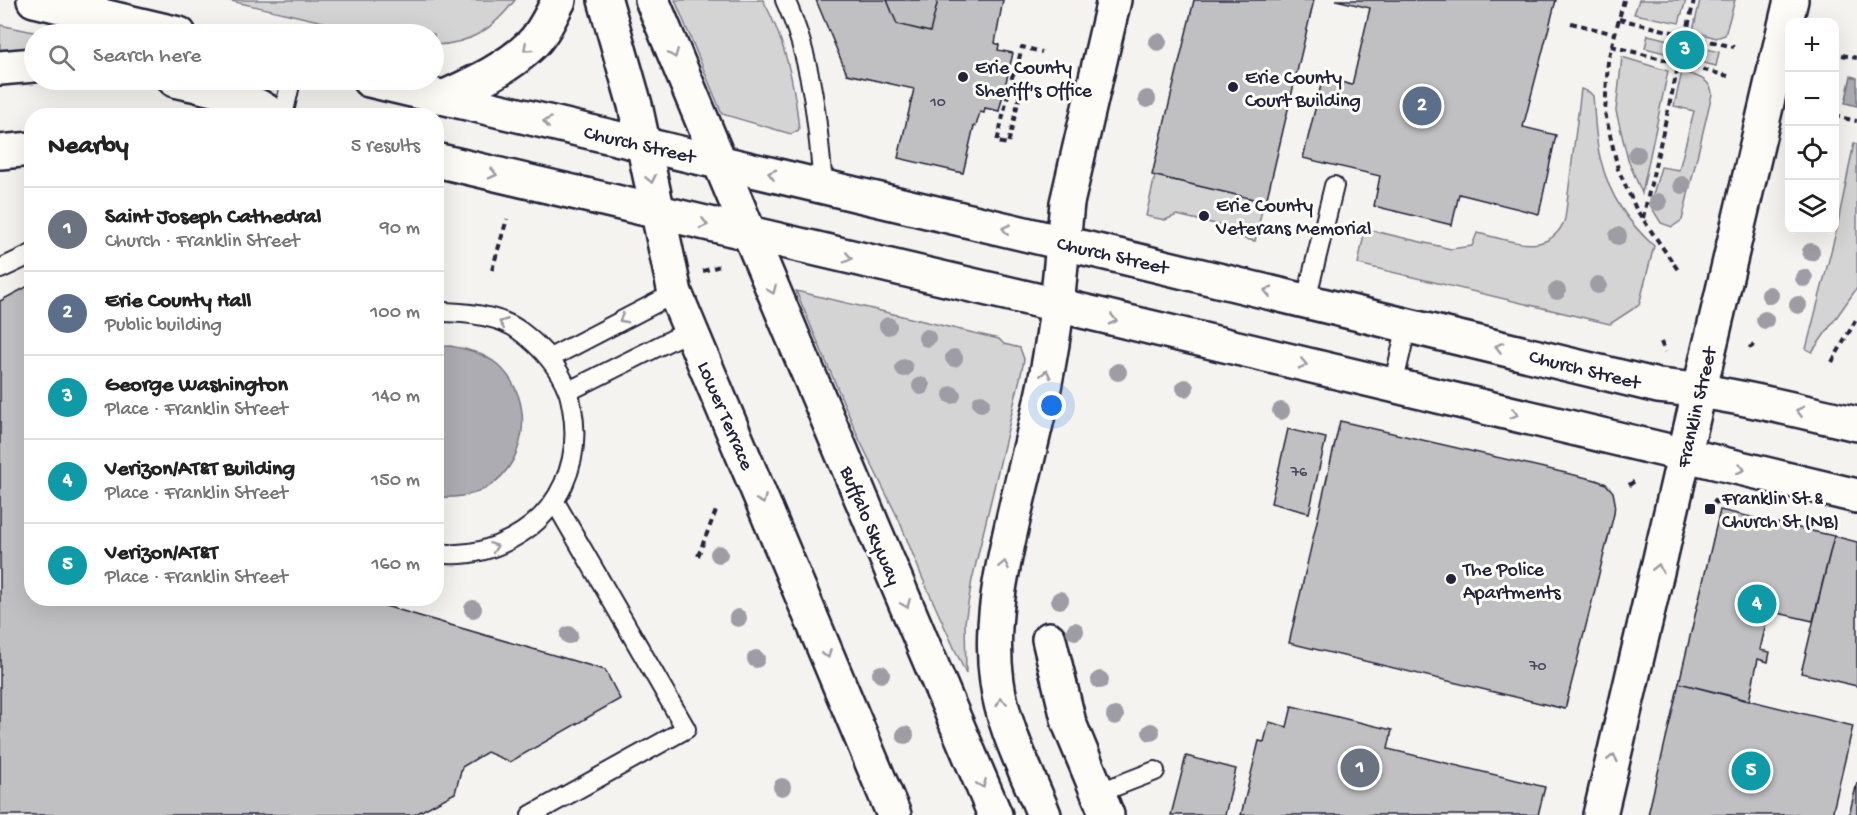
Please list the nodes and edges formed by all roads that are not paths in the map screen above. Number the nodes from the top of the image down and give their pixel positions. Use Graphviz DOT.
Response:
graph roads {
  1 [pos="34,0"];
  2 [pos="559,0"];
  3 [pos="605,0"];
  4 [pos="652,0"];
  5 [pos="786,0"];
  6 [pos="1114,0"];
  7 [pos="1791,0"];
  8 [pos="136,24"];
  9 [pos="24,65"];
  10 [pos="0,68"];
  11 [pos="216,90"];
  12 [pos="289,90"];
  13 [pos="411,90"];
  14 [pos="445,98"];
  15 [pos="260,108"];
  16 [pos="285,108"];
  17 [pos="644,145"];
  18 [pos="24,150"];
  19 [pos="0,152"];
  20 [pos="444,162"];
  21 [pos="721,162"];
  22 [pos="1334,186"];
  23 [pos="823,187"];
  24 [pos="658,213"];
  25 [pos="750,235"];
  26 [pos="1063,242"];
  27 [pos="24,258"];
  28 [pos="0,269"];
  29 [pos="675,292"];
  30 [pos="1306,300"];
  31 [pos="1057,305"];
  32 [pos="444,309"];
  33 [pos="1407,325"];
  34 [pos="691,330"];
  35 [pos="550,358"];
  36 [pos="1393,386"];
  37 [pos="1700,390"];
  38 [pos="569,391"];
  39 [pos="1857,424"];
  40 [pos="1684,454"];
  41 [pos="1857,496"];
  42 [pos="555,502"];
  43 [pos="444,554"];
  44 [pos="1049,639"];
  45 [pos="1155,771"];
  46 [pos="1103,804"];
  47 [pos="886,812"];
  48 [pos="531,815"];
  49 [pos="995,815"];
  50 [pos="1044,815"];
  51 [pos="1600,815"];
  1 -- 8 [label="main road"];
  2 -- 14 [label="main road, one-way"];
  3 -- 17 [label="main road, Lower Terrace"];
  4 -- 21 [label="main road, Buffalo Skyway, one-way"];
  5 -- 23 [label="lane"];
  6 -- 26 [label="main road"];
  7 -- 37 [label="main road, Franklin Street"];
  9 -- 10 [label="main road"];
  11 -- 15 [label="main road"];
  12 -- 16 [label="lane"];
  13 -- 14 [label="main road, Church Street"];
  17 -- 14 [label="main road, Church Street, one-way"];
  17 -- 21 [label="main road, Church Street"];
  17 -- 24 [label="main road, Lower Terrace, one-way"];
  18 -- 19 [label="main road"];
  20 -- 24 [label="main road, one-way"];
  23 -- 21 [label="main road, Church Street, one-way"];
  21 -- 25 [label="main road, Buffalo Skyway"];
  22 -- 30 [label="lane"];
  26 -- 23 [label="main road, Church Street, one-way"];
  24 -- 25 [label="main road, one-way"];
  24 -- 29 [label="main road, Lower Terrace"];
  25 -- 31 [label="main road, one-way"];
  25 -- 49 [label="main road, Buffalo Skyway, one-way"];
  30 -- 26 [label="main road, Church Street, one-way"];
  26 -- 31 [label="main road"];
  27 -- 28 [label="lane"];
  29 -- 34 [label="main road, Lower Terrace"];
  29 -- 35 [label="lane, one-way"];
  30 -- 33 [label="main road, Church Street"];
  31 -- 36 [label="main road, one-way"];
  50 -- 31 [label="main road, one-way"];
  35 -- 32 [label="lane, one-way"];
  33 -- 36 [label="lane"];
  37 -- 33 [label="main road, Church Street, one-way"];
  34 -- 38 [label="lane"];
  34 -- 47 [label="main road, Lower Terrace, one-way"];
  35 -- 38 [label="lane"];
  36 -- 40 [label="main road, one-way"];
  39 -- 37 [label="main road, Church Street, one-way"];
  37 -- 40 [label="main road, Franklin Street"];
  38 -- 42 [label="lane"];
  40 -- 41 [label="main road, one-way"];
  51 -- 40 [label="main road, Franklin Street, one-way"];
  43 -- 42 [label="lane, one-way"];
  42 -- 48 [label="lane"];
  44 -- 46 [label="main road"];
  45 -- 46 [label="lane"];
}
